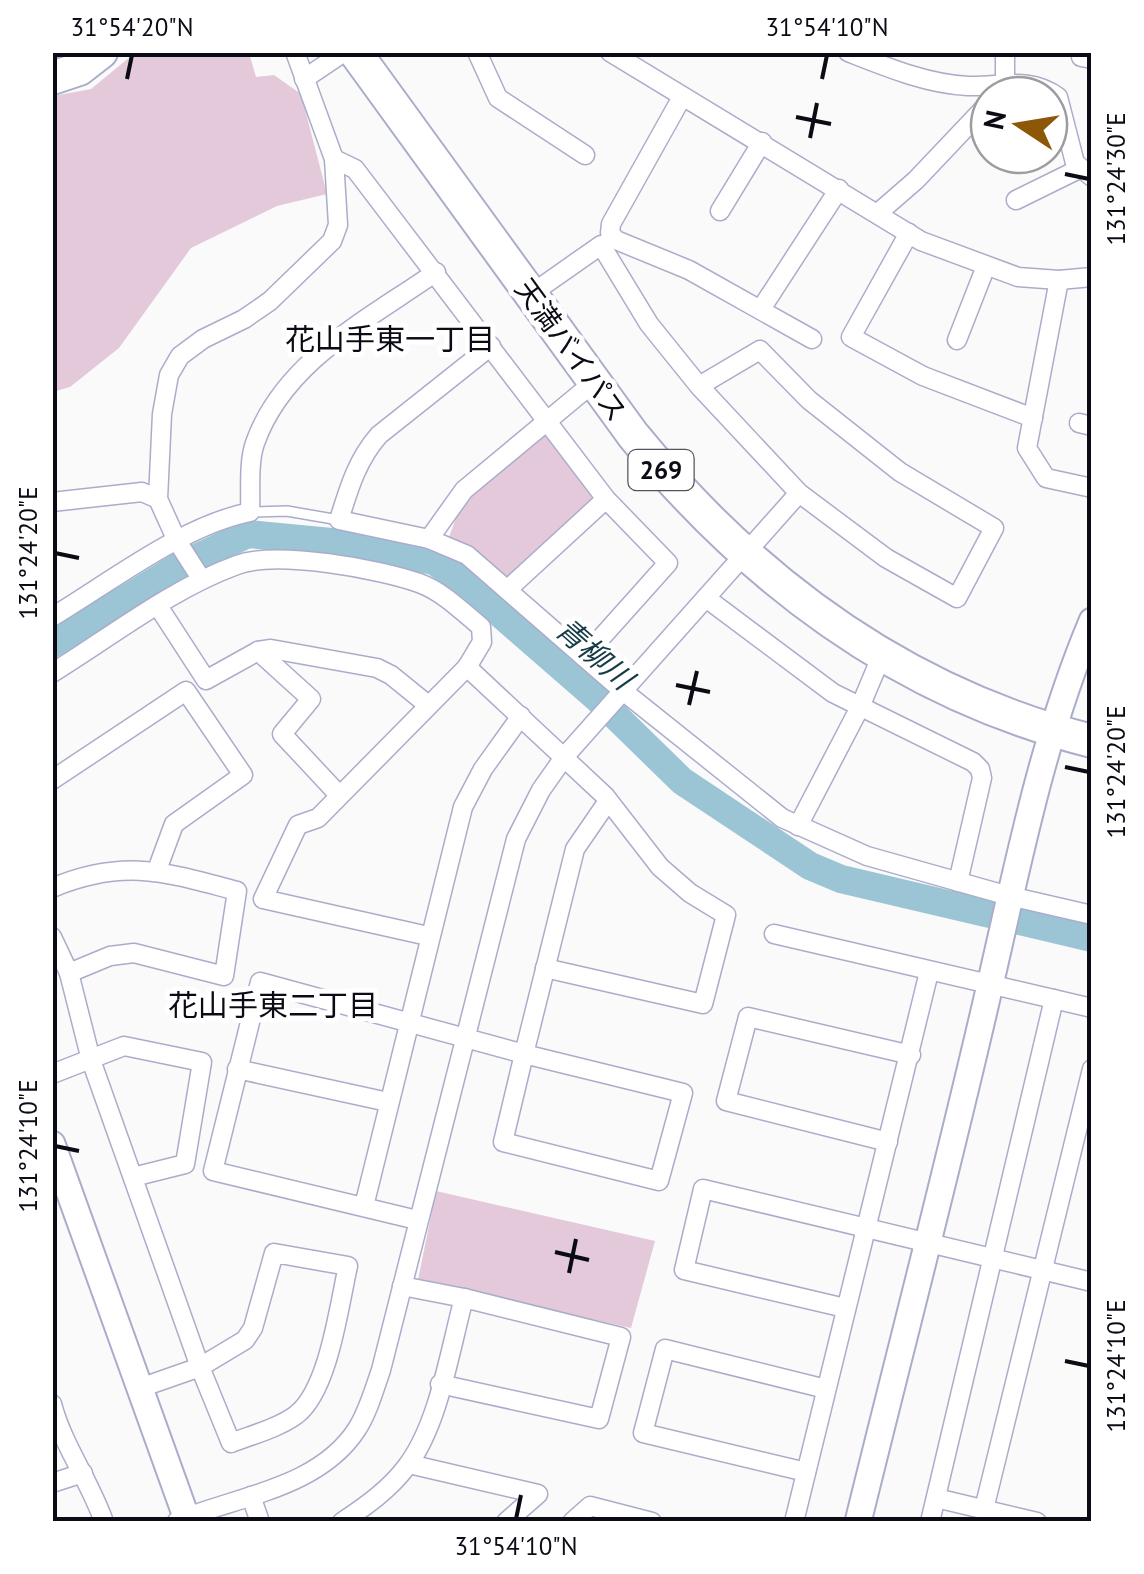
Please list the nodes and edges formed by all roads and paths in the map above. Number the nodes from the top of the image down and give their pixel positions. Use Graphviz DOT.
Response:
graph roads {
  1 [pos="76,52"];
  2 [pos="101,52"];
  3 [pos="295,52"];
  4 [pos="344,52"];
  5 [pos="355,52"];
  6 [pos="377,52"];
  7 [pos="477,52"];
  8 [pos="610,52"];
  9 [pos="848,52"];
  10 [pos="52,64"];
  11 [pos="52,78"];
  12 [pos="304,80"];
  13 [pos="969,86"];
  14 [pos="682,97"];
  15 [pos="969,124"];
  16 [pos="1069,140"];
  17 [pos="762,142"];
  18 [pos="584,155"];
  19 [pos="334,159"];
  20 [pos="1086,173"];
  21 [pos="840,189"];
  22 [pos="1016,200"];
  23 [pos="720,211"];
  24 [pos="878,213"];
  25 [pos="910,233"];
  26 [pos="986,266"];
  27 [pos="436,272"];
  28 [pos="1092,277"];
  29 [pos="1059,280"];
  30 [pos="544,285"];
  31 [pos="761,308"];
  32 [pos="812,338"];
  33 [pos="957,340"];
  34 [pos="492,346"];
  35 [pos="593,383"];
  36 [pos="699,386"];
  37 [pos="1033,418"];
  38 [pos="548,421"];
  39 [pos="1092,488"];
  40 [pos="800,493"];
  41 [pos="158,499"];
  42 [pos="606,499"];
  43 [pos="52,502"];
  44 [pos="250,512"];
  45 [pos="340,520"];
  46 [pos="429,538"];
  47 [pos="177,542"];
  48 [pos="750,548"];
  49 [pos="202,580"];
  50 [pos="508,589"];
  51 [pos="706,598"];
  52 [pos="158,606"];
  53 [pos="52,617"];
  54 [pos="1092,621"];
  55 [pos="258,652"];
  56 [pos="584,657"];
  57 [pos="881,657"];
  58 [pos="467,666"];
  59 [pos="52,673"];
  60 [pos="623,691"];
  61 [pos="428,705"];
  62 [pos="860,707"];
  63 [pos="521,716"];
  64 [pos="1053,722"];
  65 [pos="1092,722"];
  66 [pos="1092,741"];
  67 [pos="565,756"];
  68 [pos="52,780"];
  69 [pos="339,795"];
  70 [pos="608,801"];
  71 [pos="798,826"];
  72 [pos="157,870"];
  73 [pos="958,882"];
  74 [pos="52,888"];
  75 [pos="1008,899"];
  76 [pos="1092,915"];
  77 [pos="774,934"];
  78 [pos="428,936"];
  79 [pos="52,937"];
  80 [pos="546,968"];
  81 [pos="929,972"];
  82 [pos="69,973"];
  83 [pos="991,983"];
  84 [pos="1054,999"];
  85 [pos="1092,1008"];
  86 [pos="407,1024"];
  87 [pos="464,1036"];
  88 [pos="524,1054"];
  89 [pos="911,1055"];
  90 [pos="92,1060"];
  91 [pos="238,1069"];
  92 [pos="1092,1069"];
  93 [pos="52,1074"];
  94 [pos="388,1102"];
  95 [pos="888,1142"];
  96 [pos="52,1144"];
  97 [pos="133,1177"];
  98 [pos="364,1206"];
  99 [pos="417,1220"];
  100 [pos="867,1228"];
  101 [pos="926,1244"];
  102 [pos="993,1259"];
  103 [pos="1042,1270"];
  104 [pos="1092,1282"];
  105 [pos="402,1286"];
  106 [pos="464,1298"];
  107 [pos="845,1308"];
  108 [pos="200,1367"];
  109 [pos="440,1384"];
  110 [pos="140,1388"];
  111 [pos="826,1390"];
  112 [pos="52,1404"];
  113 [pos="409,1464"];
  114 [pos="806,1472"];
  115 [pos="83,1473"];
  116 [pos="52,1483"];
  117 [pos="251,1496"];
  118 [pos="936,1498"];
  119 [pos="984,1508"];
  120 [pos="368,1514"];
  121 [pos="183,1520"];
  122 [pos="104,1522"];
  123 [pos="260,1522"];
  124 [pos="342,1522"];
  125 [pos="506,1522"];
  126 [pos="572,1522"];
  127 [pos="652,1522"];
  128 [pos="794,1522"];
  129 [pos="858,1522"];
  130 [pos="930,1522"];
  131 [pos="1037,1522"];
  1 -- 10 [label="highway"];
  2 -- 11 [label="highway"];
  3 -- 12 [label="street"];
  4 -- 12 [label="street"];
  5 -- 35 [label="highway, 天満バイパス / 269"];
  6 -- 30 [label="highway, 天満バイパス / 269"];
  7 -- 18 [label="street"];
  8 -- 14 [label="street"];
  9 -- 13 [label="street"];
  12 -- 19 [label="street"];
  14 -- 17 [label="street"];
  14 -- 31 [label="street"];
  15 -- 24 [label="street"];
  16 -- 20 [label="street"];
  17 -- 21 [label="street"];
  17 -- 23 [label="street"];
  19 -- 27 [label="street"];
  19 -- 41 [label="street"];
  20 -- 22 [label="street"];
  21 -- 24 [label="street"];
  21 -- 31 [label="street"];
  24 -- 25 [label="street"];
  25 -- 26 [label="street"];
  25 -- 37 [label="street"];
  26 -- 29 [label="street"];
  26 -- 33 [label="street"];
  27 -- 34 [label="street"];
  27 -- 44 [label="street"];
  28 -- 29 [label="street"];
  29 -- 37 [label="street"];
  30 -- 36 [label="street"];
  30 -- 48 [label="highway, 天満バイパス / 269"];
  31 -- 32 [label="street"];
  34 -- 38 [label="street"];
  34 -- 45 [label="street"];
  35 -- 38 [label="street"];
  35 -- 48 [label="highway, 天満バイパス / 269"];
  36 -- 40 [label="street"];
  36 -- 40 [label="street"];
  37 -- 39 [label="street"];
  38 -- 42 [label="street"];
  38 -- 46 [label="street"];
  40 -- 48 [label="street"];
  41 -- 43 [label="street"];
  41 -- 47 [label="street"];
  42 -- 50 [label="street"];
  42 -- 56 [label="street"];
  44 -- 45 [label="lane"];
  44 -- 47 [label="street"];
  45 -- 46 [label="street"];
  46 -- 50 [label="street"];
  47 -- 49 [label="street"];
  47 -- 53 [label="street"];
  48 -- 51 [label="street"];
  48 -- 57 [label="highway, 天満バイパス / 269"];
  48 -- 64 [label="highway, 天満バイパス / 269"];
  49 -- 52 [label="street"];
  49 -- 58 [label="street"];
  50 -- 56 [label="street"];
  51 -- 60 [label="street"];
  51 -- 62 [label="street"];
  52 -- 55 [label="street"];
  52 -- 59 [label="street"];
  54 -- 64 [label="street"];
  55 -- 61 [label="street"];
  55 -- 69 [label="street"];
  56 -- 60 [label="street"];
  57 -- 62 [label="street"];
  57 -- 64 [label="highway, 天満バイパス / 269"];
  58 -- 61 [label="street"];
  58 -- 63 [label="street"];
  60 -- 67 [label="street"];
  60 -- 71 [label="street"];
  61 -- 69 [label="street"];
  62 -- 71 [label="street"];
  62 -- 73 [label="street"];
  63 -- 67 [label="street"];
  63 -- 78 [label="street"];
  64 -- 65 [label="highway, 天満バイパス / 269"];
  64 -- 66 [label="highway, 天満バイパス / 269"];
  64 -- 75 [label="street"];
  67 -- 70 [label="street"];
  67 -- 87 [label="street"];
  68 -- 72 [label="street"];
  69 -- 78 [label="street"];
  70 -- 80 [label="street"];
  70 -- 80 [label="street"];
  71 -- 73 [label="street"];
  72 -- 74 [label="street"];
  72 -- 82 [label="street"];
  73 -- 75 [label="street"];
  75 -- 76 [label="street"];
  75 -- 83 [label="street"];
  77 -- 81 [label="street"];
  78 -- 86 [label="street"];
  79 -- 82 [label="street"];
  80 -- 88 [label="street"];
  81 -- 83 [label="street"];
  81 -- 89 [label="street"];
  82 -- 90 [label="street"];
  83 -- 84 [label="street"];
  83 -- 101 [label="street"];
  84 -- 85 [label="street"];
  84 -- 102 [label="street"];
  86 -- 87 [label="street"];
  86 -- 91 [label="street"];
  86 -- 94 [label="street"];
  87 -- 88 [label="street"];
  87 -- 99 [label="street"];
  88 -- 88 [label="street"];
  89 -- 95 [label="street"];
  89 -- 95 [label="street"];
  90 -- 93 [label="street"];
  90 -- 97 [label="street"];
  90 -- 97 [label="street"];
  91 -- 94 [label="street"];
  91 -- 98 [label="street"];
  92 -- 103 [label="street"];
  94 -- 98 [label="street"];
  95 -- 100 [label="street"];
  96 -- 110 [label="street"];
  97 -- 108 [label="street"];
  98 -- 99 [label="street"];
  99 -- 105 [label="street"];
  100 -- 101 [label="street"];
  100 -- 107 [label="street"];
  100 -- 107 [label="street"];
  101 -- 102 [label="street"];
  101 -- 129 [label="street"];
  102 -- 103 [label="street"];
  102 -- 118 [label="street"];
  103 -- 104 [label="street"];
  103 -- 119 [label="street"];
  105 -- 106 [label="street"];
  105 -- 117 [label="street"];
  106 -- 109 [label="street"];
  106 -- 109 [label="street"];
  107 -- 111 [label="street"];
  108 -- 108 [label="street"];
  108 -- 110 [label="street"];
  109 -- 113 [label="street"];
  110 -- 121 [label="street"];
  111 -- 114 [label="street"];
  111 -- 114 [label="street"];
  112 -- 115 [label="street"];
  113 -- 120 [label="street"];
  113 -- 125 [label="street"];
  114 -- 128 [label="street"];
  115 -- 116 [label="street"];
  115 -- 122 [label="street"];
  117 -- 121 [label="street"];
  117 -- 123 [label="street"];
  118 -- 119 [label="street"];
  118 -- 130 [label="street"];
  119 -- 131 [label="street"];
  120 -- 124 [label="street"];
  126 -- 127 [label="street"];
}
